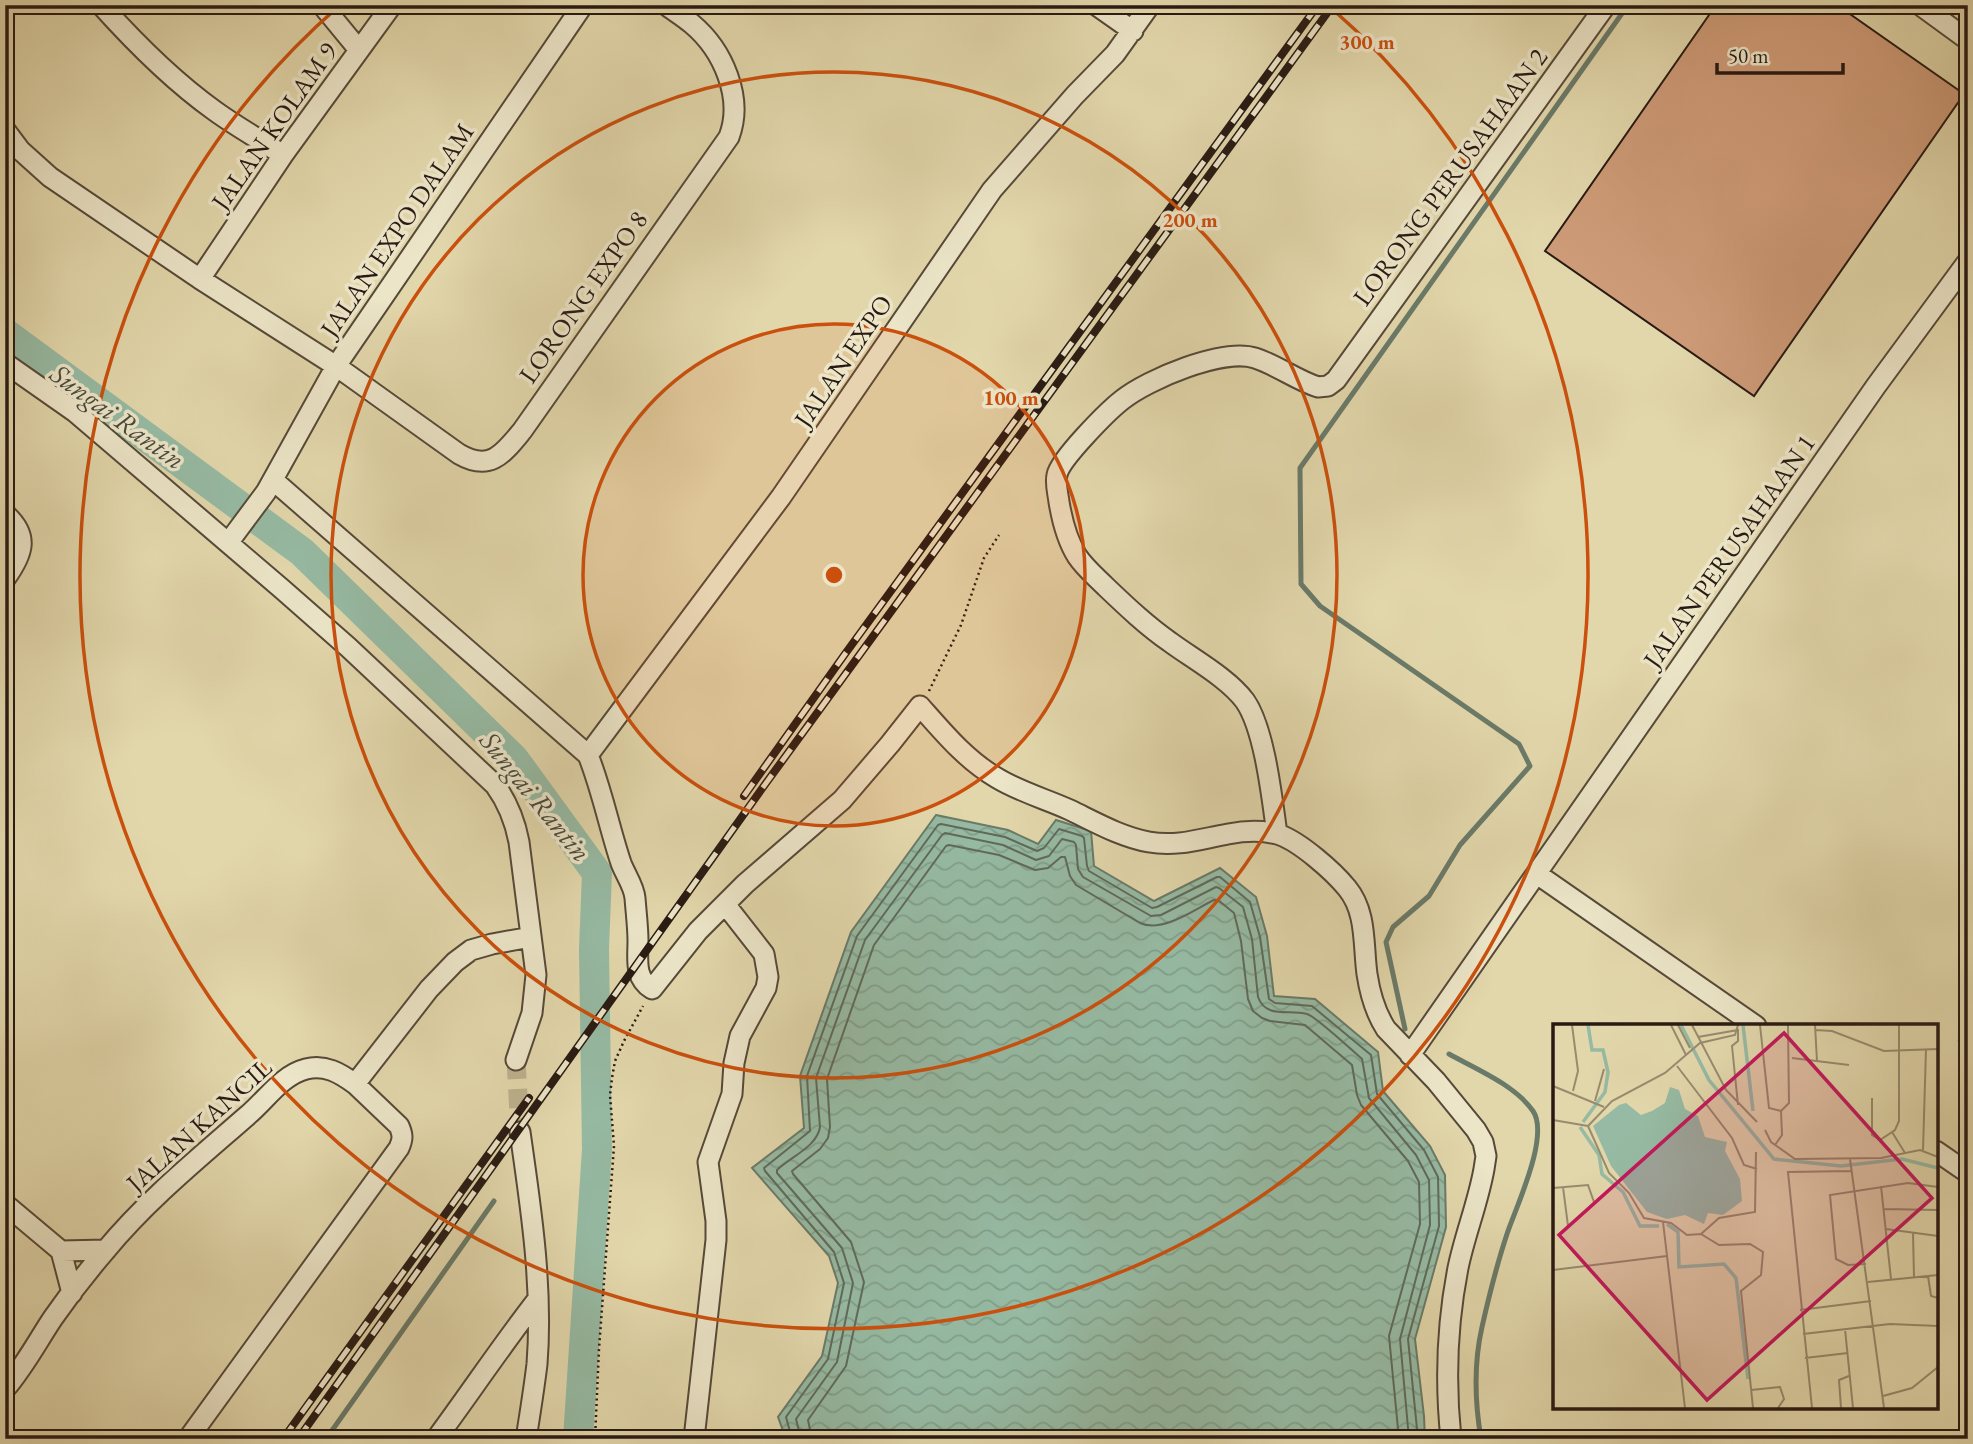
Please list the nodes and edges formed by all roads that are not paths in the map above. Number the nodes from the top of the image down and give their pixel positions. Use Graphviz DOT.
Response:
graph roads {
  1 [pos="101,5"];
  2 [pos="322,5"];
  3 [pos="393,5"];
  4 [pos="583,5"];
  5 [pos="666,5"];
  6 [pos="1096,5"];
  7 [pos="1150,5"];
  8 [pos="1606,5"];
  9 [pos="1920,5"];
  10 [pos="1133,31"];
  11 [pos="1968,40"];
  12 [pos="359,50"];
  13 [pos="5,130"];
  14 [pos="283,155"];
  15 [pos="1968,261"];
  16 [pos="200,279"];
  17 [pos="5,363"];
  18 [pos="336,366"];
  19 [pos="270,486"];
  20 [pos="5,514"];
  21 [pos="233,536"];
  22 [pos="5,579"];
  23 [pos="588,755"];
  24 [pos="1277,834"];
  25 [pos="1537,874"];
  26 [pos="725,904"];
  27 [pos="531,937"];
  28 [pos="1753,1024"];
  29 [pos="1410,1055"];
  30 [pos="516,1060"];
  31 [pos="355,1084"];
  32 [pos="520,1132"];
  33 [pos="1938,1152"];
  34 [pos="1968,1173"];
  35 [pos="5,1204"];
  36 [pos="106,1250"];
  37 [pos="61,1251"];
  38 [pos="72,1293"];
  39 [pos="537,1300"];
  40 [pos="5,1389"];
  41 [pos="188,1439"];
  42 [pos="436,1439"];
  43 [pos="526,1439"];
  44 [pos="694,1439"];
  45 [pos="1451,1439"];
  1 -- 14 [label="street"];
  2 -- 12 [label="street"];
  3 -- 12 [label="street, JALAN KOLAM 9"];
  4 -- 18 [label="street, JALAN EXPO DALAM"];
  5 -- 18 [label="street, LORONG EXPO 8"];
  6 -- 10 [label="street"];
  7 -- 10 [label="street, JALAN EXPO"];
  8 -- 24 [label="street, LORONG PERUSAHAAN 2"];
  9 -- 11 [label="street"];
  10 -- 23 [label="street, JALAN EXPO"];
  12 -- 14 [label="street, JALAN KOLAM 9"];
  13 -- 16 [label="street"];
  14 -- 16 [label="street, JALAN KOLAM 9"];
  15 -- 25 [label="street, JALAN PERUSAHAAN 1"];
  16 -- 18 [label="street"];
  17 -- 21 [label="street"];
  18 -- 19 [label="street, JALAN EXPO DALAM"];
  19 -- 21 [label="street, JALAN EXPO DALAM"];
  19 -- 23 [label="street"];
  20 -- 22 [label="street"];
  21 -- 27 [label="street"];
  23 -- 26 [label="street"];
  24 -- 26 [label="street"];
  24 -- 29 [label="street"];
  25 -- 28 [label="street"];
  25 -- 29 [label="street, JALAN PERUSAHAAN 1"];
  26 -- 44 [label="street"];
  27 -- 30 [label="street"];
  27 -- 31 [label="street"];
  29 -- 45 [label="street"];
  31 -- 36 [label="street, JALAN KANCIL"];
  31 -- 41 [label="street, JALAN KANCIL"];
  32 -- 39 [label="street"];
  33 -- 34 [label="street"];
  35 -- 37 [label="street"];
  36 -- 37 [label="street"];
  36 -- 38 [label="street, JALAN KANCIL"];
  37 -- 38 [label="street"];
  38 -- 40 [label="street, JALAN KANCIL"];
  39 -- 42 [label="street"];
  39 -- 43 [label="street"];
}
